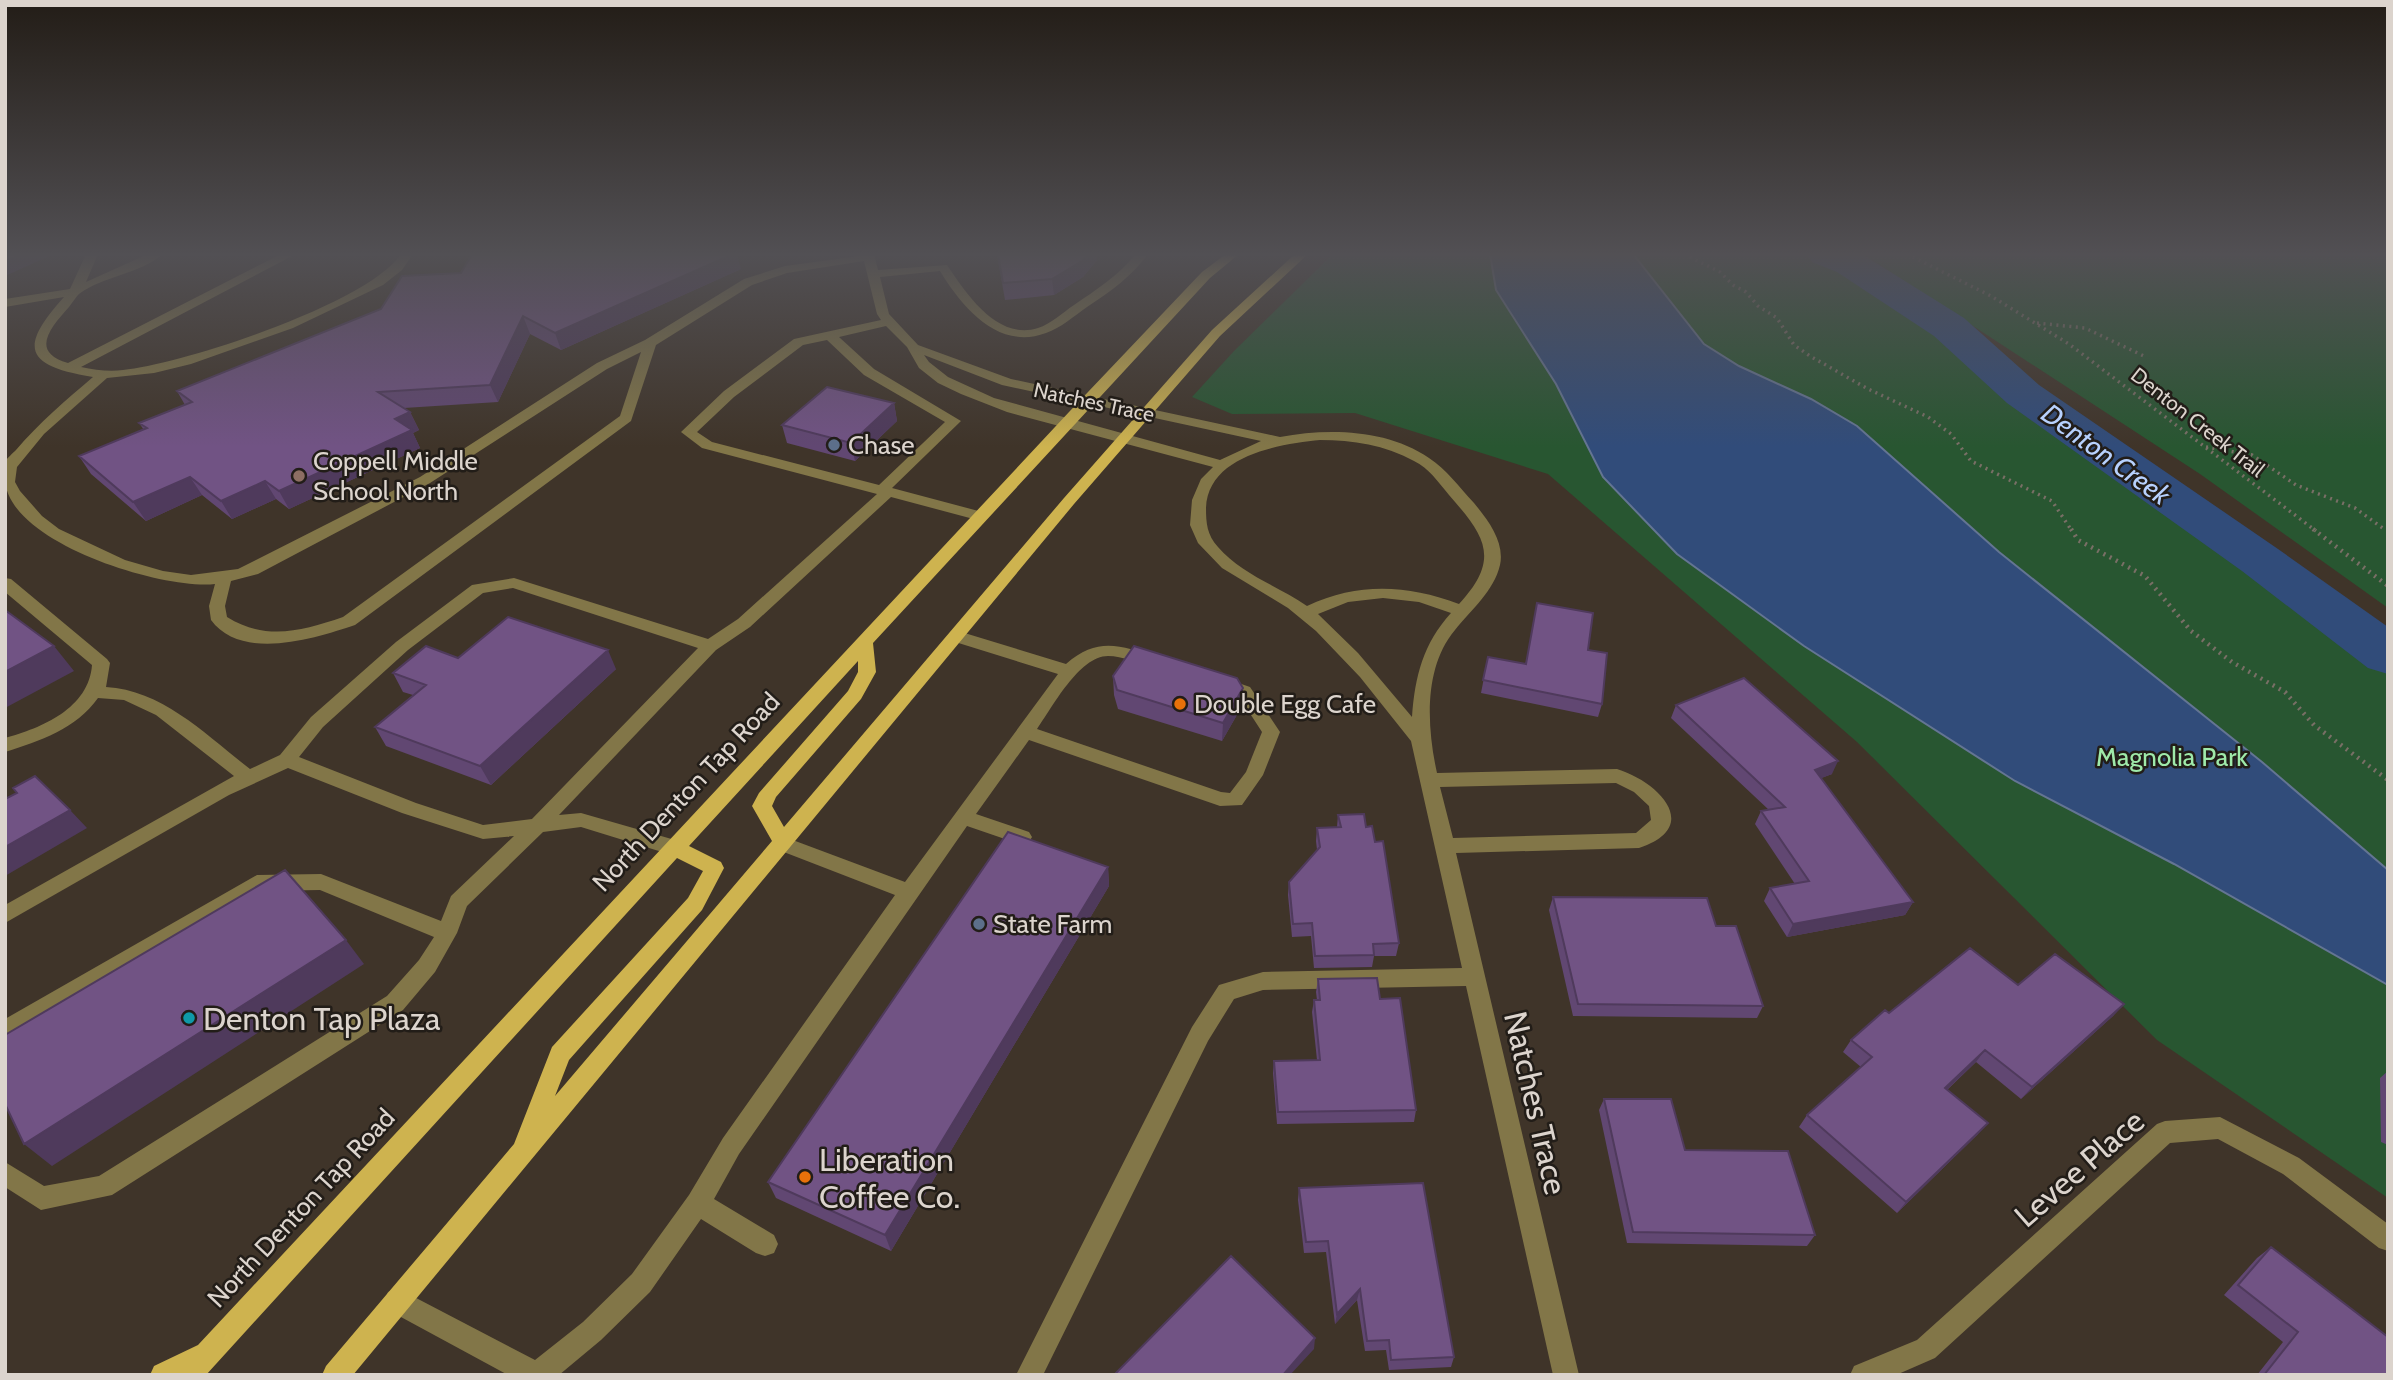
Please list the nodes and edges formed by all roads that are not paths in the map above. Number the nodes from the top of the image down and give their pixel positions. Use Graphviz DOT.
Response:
graph roads {
  1 [pos="53,318"];
  2 [pos="165,318"];
  3 [pos="299,318"];
  4 [pos="690,318"];
  5 [pos="887,318"];
  6 [pos="984,318"];
  7 [pos="1063,318"];
  8 [pos="1165,318"];
  9 [pos="1232,318"];
  10 [pos="888,322"];
  11 [pos="830,335"];
  12 [pos="650,343"];
  13 [pos="913,347"];
  14 [pos="69,368"];
  15 [pos="105,373"];
  16 [pos="1088,400"];
  17 [pos="1146,413"];
  18 [pos="1066,423"];
  19 [pos="1124,438"];
  20 [pos="1279,441"];
  21 [pos="1223,465"];
  22 [pos="885,491"];
  23 [pos="981,516"];
  24 [pos="224,578"];
  25 [pos="5,583"];
  26 [pos="1461,611"];
  27 [pos="1306,612"];
  28 [pos="958,637"];
  29 [pos="865,643"];
  30 [pos="710,646"];
  31 [pos="1172,668"];
  32 [pos="1069,671"];
  33 [pos="1208,679"];
  34 [pos="93,692"];
  35 [pos="1026,732"];
  36 [pos="1420,739"];
  37 [pos="5,745"];
  38 [pos="287,760"];
  39 [pos="248,777"];
  40 [pos="1430,780"];
  41 [pos="962,817"];
  42 [pos="539,824"];
  43 [pos="1022,837"];
  44 [pos="783,844"];
  45 [pos="1445,846"];
  46 [pos="675,848"];
  47 [pos="909,892"];
  48 [pos="5,915"];
  49 [pos="447,933"];
  50 [pos="1475,977"];
  51 [pos="5,1031"];
  52 [pos="520,1156"];
  53 [pos="5,1173"];
  54 [pos="698,1203"];
  55 [pos="2388,1239"];
  56 [pos="765,1244"];
  57 [pos="397,1301"];
  58 [pos="208,1354"];
  59 [pos="163,1375"];
  60 [pos="188,1375"];
  61 [pos="335,1375"];
  62 [pos="536,1375"];
  63 [pos="1029,1375"];
  64 [pos="1566,1375"];
  65 [pos="1863,1375"];
  1 -- 14 [label="street"];
  2 -- 14 [label="street"];
  3 -- 15 [label="street"];
  4 -- 12 [label="street"];
  5 -- 10 [label="street, Natches Trace"];
  6 -- 7 [label="street"];
  8 -- 16 [label="main road, North Denton Tap Road"];
  9 -- 17 [label="main road"];
  10 -- 11 [label="street"];
  10 -- 13 [label="street, Natches Trace"];
  11 -- 22 [label="street"];
  11 -- 22 [label="street"];
  12 -- 24 [label="street"];
  12 -- 24 [label="street"];
  13 -- 16 [label="street, Natches Trace"];
  13 -- 18 [label="street, Natches Trace"];
  14 -- 15 [label="street"];
  15 -- 24 [label="street"];
  16 -- 17 [label="street, Natches Trace"];
  16 -- 18 [label="main road, North Denton Tap Road"];
  17 -- 19 [label="main road"];
  17 -- 20 [label="street, Natches Trace"];
  18 -- 19 [label="street, Natches Trace"];
  18 -- 23 [label="main road, North Denton Tap Road"];
  19 -- 21 [label="street, Natches Trace"];
  19 -- 28 [label="main road"];
  20 -- 21 [label="street, Natches Trace"];
  20 -- 26 [label="street, Natches Trace"];
  21 -- 27 [label="street, Natches Trace"];
  22 -- 23 [label="street"];
  22 -- 30 [label="street"];
  23 -- 29 [label="main road, North Denton Tap Road"];
  25 -- 34 [label="street"];
  26 -- 27 [label="street"];
  26 -- 36 [label="street, Natches Trace"];
  27 -- 36 [label="street, Natches Trace"];
  28 -- 32 [label="street"];
  28 -- 44 [label="main road"];
  29 -- 44 [label="main road"];
  29 -- 46 [label="main road, North Denton Tap Road"];
  30 -- 38 [label="street"];
  30 -- 42 [label="street"];
  31 -- 32 [label="street"];
  32 -- 35 [label="street"];
  33 -- 35 [label="street"];
  34 -- 37 [label="street"];
  34 -- 39 [label="street"];
  35 -- 41 [label="street"];
  36 -- 40 [label="street, Natches Trace"];
  38 -- 39 [label="street"];
  38 -- 42 [label="street"];
  39 -- 48 [label="street"];
  40 -- 45 [label="street, Natches Trace"];
  40 -- 45 [label="street"];
  41 -- 43 [label="street"];
  41 -- 47 [label="street"];
  42 -- 46 [label="street"];
  42 -- 49 [label="street"];
  44 -- 47 [label="street"];
  44 -- 52 [label="main road"];
  45 -- 50 [label="street, Natches Trace"];
  46 -- 52 [label="main road"];
  46 -- 58 [label="main road, North Denton Tap Road"];
  47 -- 54 [label="street"];
  49 -- 51 [label="street"];
  49 -- 53 [label="street"];
  50 -- 63 [label="street"];
  50 -- 64 [label="street, Natches Trace"];
  52 -- 57 [label="main road"];
  54 -- 56 [label="street"];
  54 -- 62 [label="street"];
  55 -- 65 [label="street, Levee Place"];
  57 -- 61 [label="main road"];
  57 -- 62 [label="street"];
  58 -- 59 [label="main road"];
  58 -- 60 [label="main road, North Denton Tap Road"];
}
